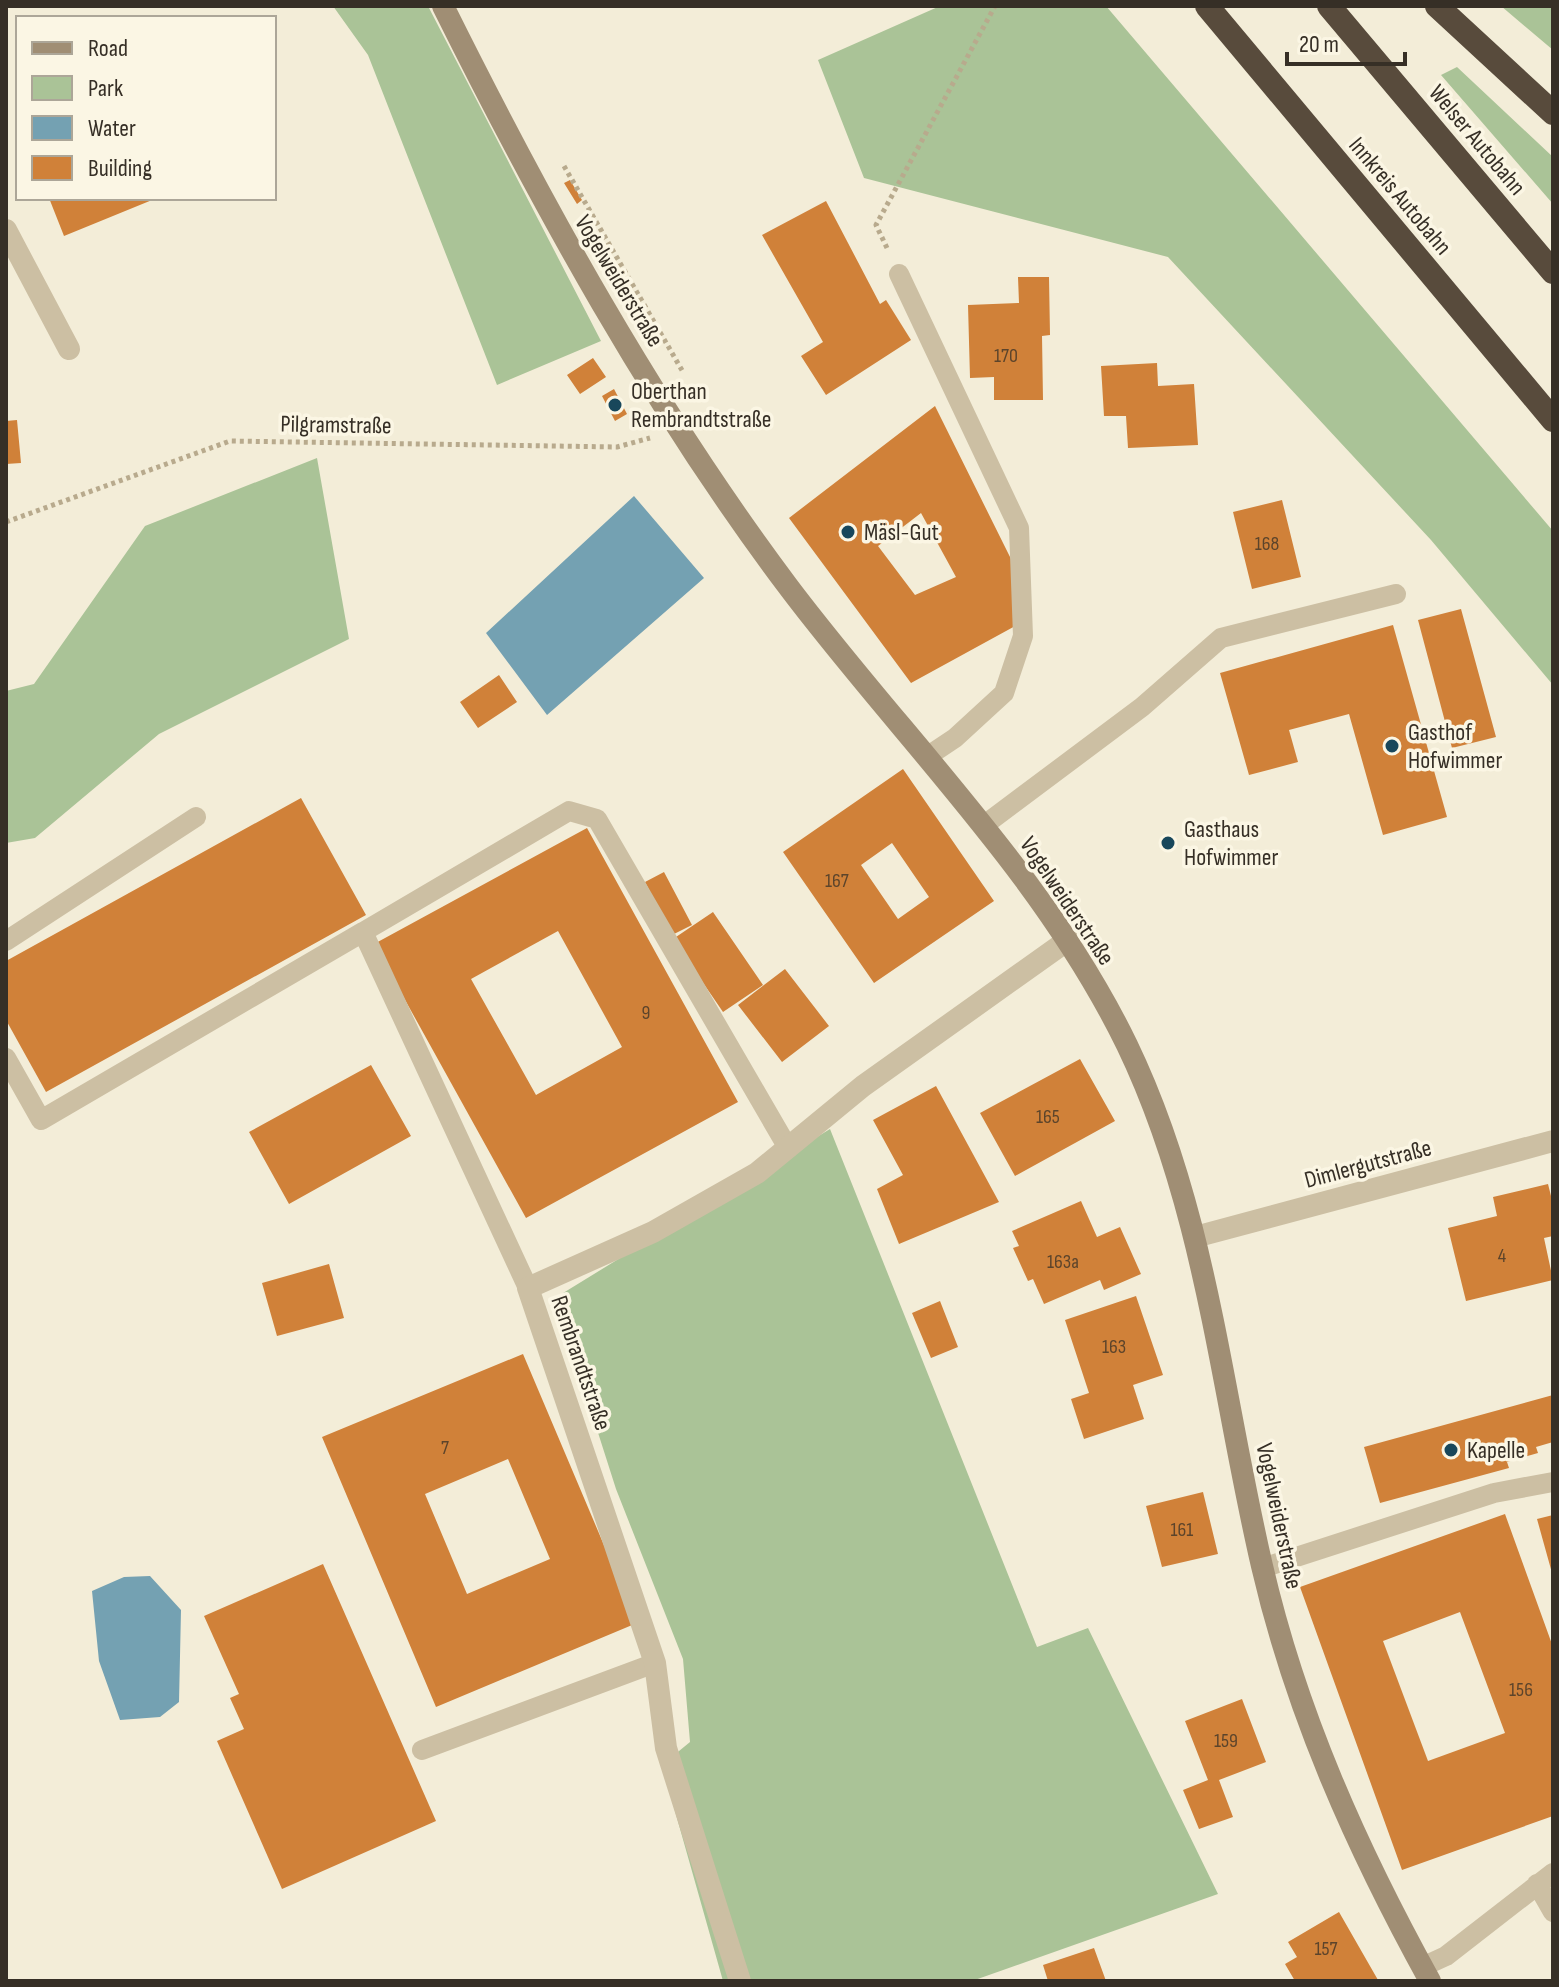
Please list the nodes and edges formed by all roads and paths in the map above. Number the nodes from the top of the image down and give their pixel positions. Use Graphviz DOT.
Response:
graph roads {
  1 [pos="443,6"];
  2 [pos="995,6"];
  3 [pos="1207,6"];
  4 [pos="1329,6"];
  5 [pos="1437,6"];
  6 [pos="1553,113"];
  7 [pos="561,159"];
  8 [pos="6,230"];
  9 [pos="1553,272"];
  10 [pos="899,274"];
  11 [pos="69,349"];
  12 [pos="691,386"];
  13 [pos="1553,420"];
  14 [pos="678,431"];
  15 [pos="6,522"];
  16 [pos="1396,594"];
  17 [pos="928,756"];
  18 [pos="196,817"];
  19 [pos="983,826"];
  20 [pos="363,932"];
  21 [pos="1068,940"];
  22 [pos="6,941"];
  23 [pos="6,1058"];
  24 [pos="1553,1141"];
  25 [pos="788,1148"];
  26 [pos="1195,1237"];
  27 [pos="528,1288"];
  28 [pos="1553,1482"];
  29 [pos="1262,1568"];
  30 [pos="655,1663"];
  31 [pos="422,1750"];
  32 [pos="1545,1879"];
  33 [pos="1553,1912"];
  34 [pos="1426,1974"];
  35 [pos="740,1981"];
  1 -- 14 [label="main road, Vogelweiderstraße"];
  2 -- 10 [label="path"];
  3 -- 13 [label="highway, Innkreis Autobahn"];
  4 -- 9 [label="highway, Welser Autobahn"];
  5 -- 6 [label="highway"];
  7 -- 12 [label="path"];
  8 -- 11 [label="street"];
  10 -- 17 [label="lane"];
  14 -- 15 [label="path, Pilgramstraße"];
  14 -- 17 [label="main road, Vogelweiderstraße"];
  16 -- 19 [label="lane"];
  17 -- 19 [label="main road, Vogelweiderstraße"];
  18 -- 22 [label="lane"];
  19 -- 21 [label="main road, Vogelweiderstraße"];
  20 -- 23 [label="lane"];
  20 -- 25 [label="lane"];
  20 -- 27 [label="lane"];
  21 -- 25 [label="street, Rembrandtstraße"];
  21 -- 26 [label="main road, Vogelweiderstraße"];
  24 -- 26 [label="street, Dimlergutstraße"];
  25 -- 27 [label="street, Rembrandtstraße"];
  26 -- 29 [label="main road, Vogelweiderstraße"];
  27 -- 30 [label="street, Rembrandtstraße"];
  28 -- 29 [label="lane"];
  29 -- 34 [label="main road, Vogelweiderstraße"];
  30 -- 31 [label="lane"];
  30 -- 35 [label="street, Rembrandtstraße"];
  32 -- 33 [label="lane"];
  32 -- 34 [label="lane"];
}
